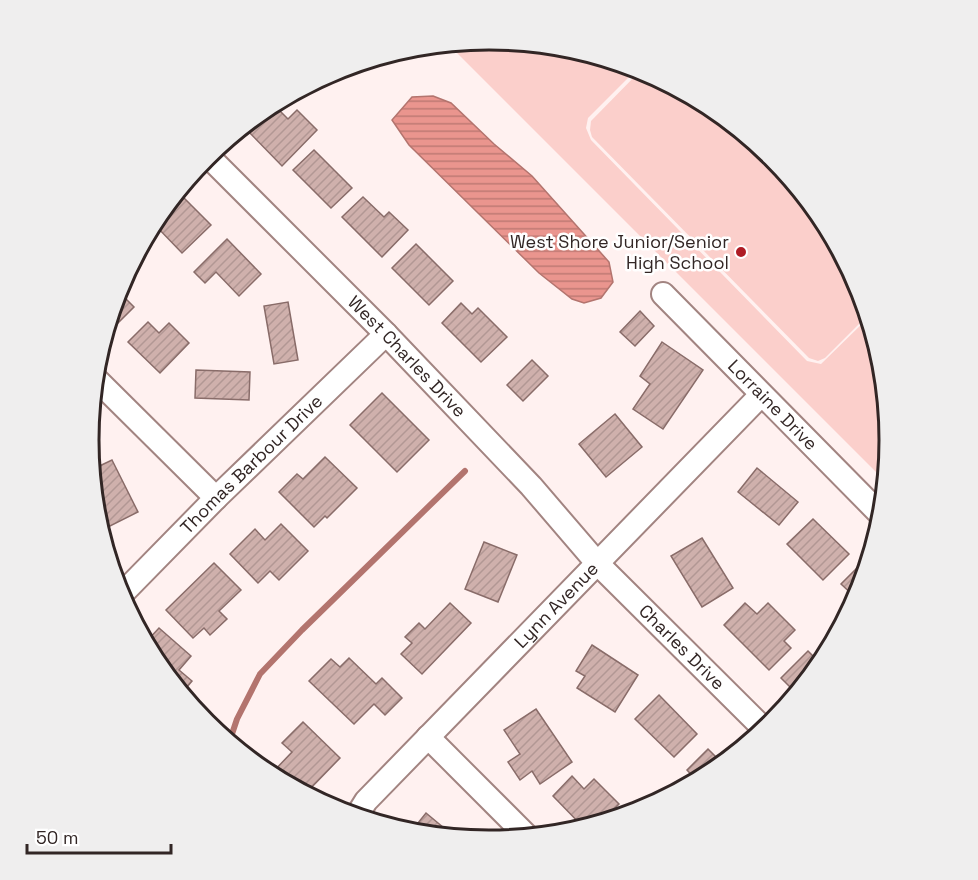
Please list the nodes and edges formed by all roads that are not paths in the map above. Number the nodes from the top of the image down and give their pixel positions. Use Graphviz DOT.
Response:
graph roads {
  1 [pos="215,163"];
  2 [pos="663,294"];
  3 [pos="386,334"];
  4 [pos="103,385"];
  5 [pos="761,395"];
  6 [pos="216,498"];
  7 [pos="873,507"];
  8 [pos="598,564"];
  9 [pos="128,588"];
  10 [pos="758,723"];
  11 [pos="428,737"];
  12 [pos="361,809"];
  13 [pos="520,829"];
  1 -- 3 [label="street, West Charles Drive"];
  2 -- 5 [label="street, Lorraine Drive"];
  3 -- 6 [label="street, Thomas Barbour Drive"];
  3 -- 8 [label="street, West Charles Drive"];
  4 -- 6 [label="street"];
  5 -- 7 [label="street, Lorraine Drive"];
  5 -- 8 [label="street, Lynn Avenue"];
  6 -- 9 [label="street, Thomas Barbour Drive"];
  8 -- 10 [label="street, Charles Drive"];
  8 -- 11 [label="street, Lynn Avenue"];
  11 -- 12 [label="street, Lynn Avenue"];
  11 -- 13 [label="street"];
}
